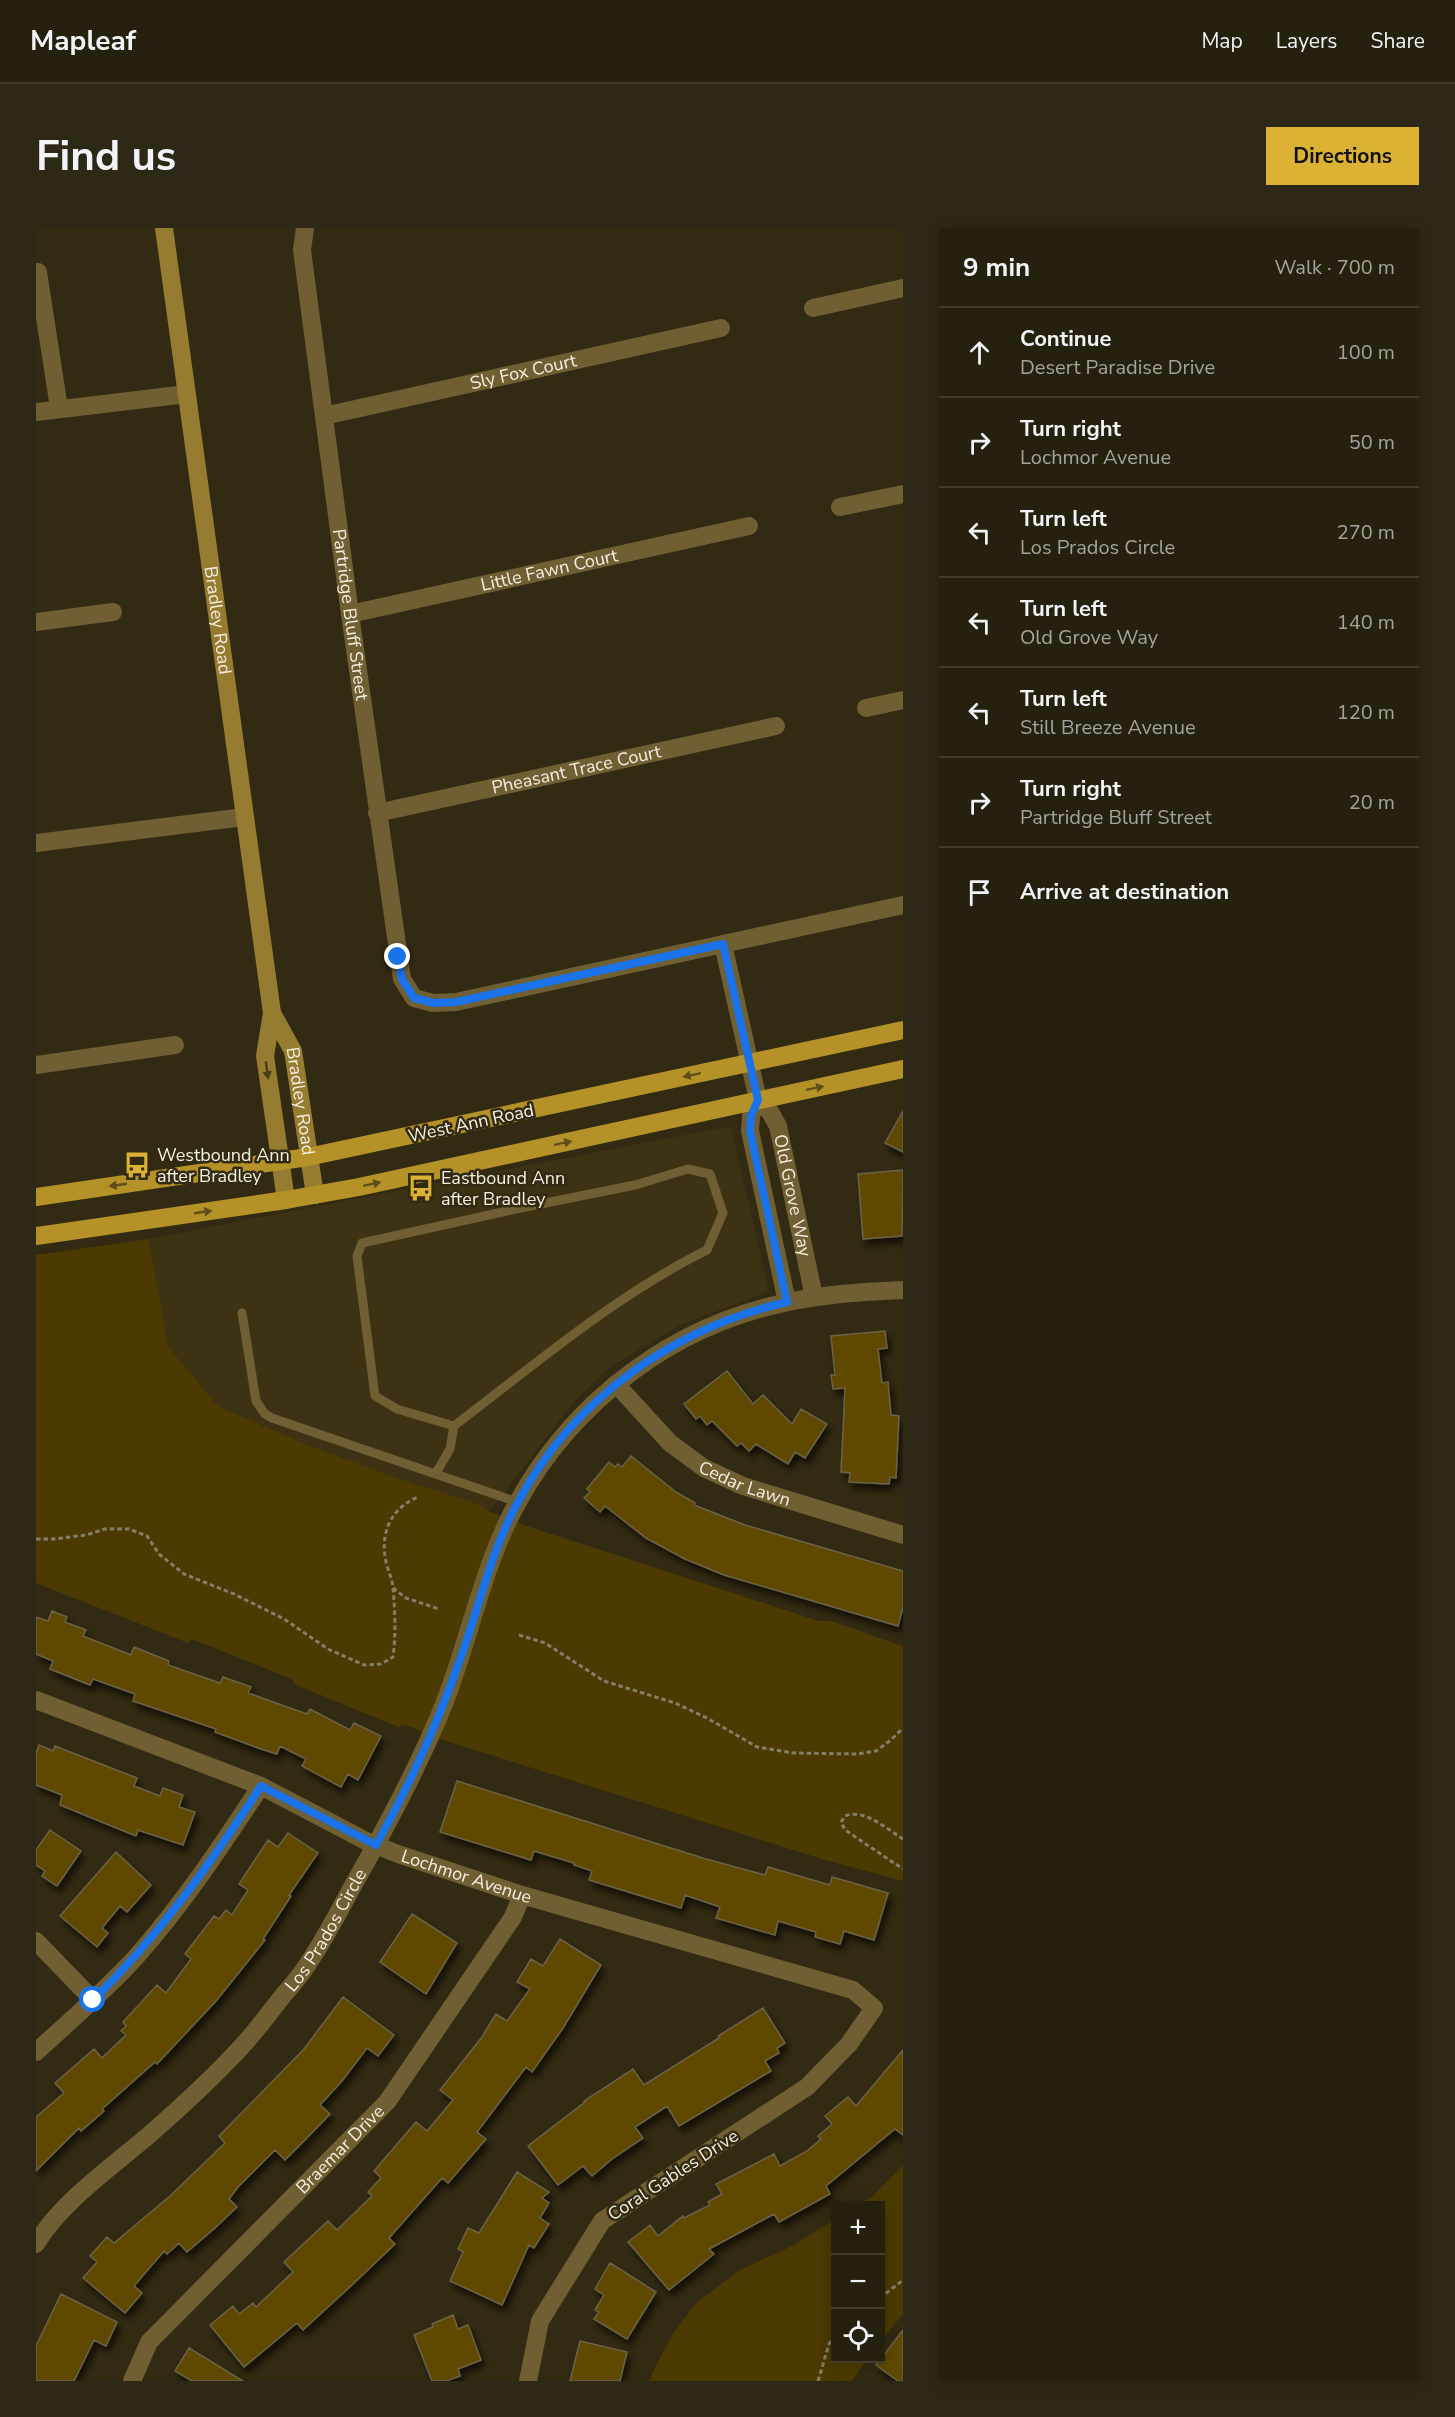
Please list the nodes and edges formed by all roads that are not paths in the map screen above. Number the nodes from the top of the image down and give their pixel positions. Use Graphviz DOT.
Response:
graph roads {
  1 [pos="164,228"];
  2 [pos="305,228"];
  3 [pos="36,272"];
  4 [pos="903,288"];
  5 [pos="813,308"];
  6 [pos="721,328"];
  7 [pos="187,394"];
  8 [pos="59,408"];
  9 [pos="36,412"];
  10 [pos="324,416"];
  11 [pos="903,494"];
  12 [pos="840,507"];
  13 [pos="748,526"];
  14 [pos="114,612"];
  15 [pos="350,614"];
  16 [pos="36,622"];
  17 [pos="903,700"];
  18 [pos="866,708"];
  19 [pos="776,726"];
  20 [pos="377,813"];
  21 [pos="244,818"];
  22 [pos="36,843"];
  23 [pos="903,905"];
  24 [pos="723,944"];
  25 [pos="272,1012"];
  26 [pos="903,1030"];
  27 [pos="175,1045"];
  28 [pos="749,1063"];
  29 [pos="36,1065"];
  30 [pos="903,1069"];
  31 [pos="758,1100"];
  32 [pos="308,1157"];
  33 [pos="280,1162"];
  34 [pos="315,1195"];
  35 [pos="36,1197"];
  36 [pos="286,1200"];
  37 [pos="36,1236"];
  38 [pos="903,1290"];
  39 [pos="814,1297"];
  40 [pos="787,1302"];
  41 [pos="242,1312"];
  42 [pos="616,1384"];
  43 [pos="454,1426"];
  44 [pos="436,1473"];
  45 [pos="517,1502"];
  46 [pos="903,1535"];
  47 [pos="36,1700"];
  48 [pos="261,1786"];
  49 [pos="376,1845"];
  50 [pos="522,1895"];
  51 [pos="36,1941"];
  52 [pos="93,2000"];
  53 [pos="874,2008"];
  54 [pos="36,2052"];
  55 [pos="36,2244"];
  56 [pos="132,2381"];
  57 [pos="528,2381"];
  1 -- 7 [label="street, Bradley Road"];
  2 -- 10 [label="street, Partridge Bluff Street"];
  3 -- 8 [label="street"];
  4 -- 5 [label="street"];
  6 -- 10 [label="street, Sly Fox Court"];
  7 -- 8 [label="street"];
  7 -- 21 [label="street, Bradley Road"];
  8 -- 9 [label="street"];
  10 -- 15 [label="street, Partridge Bluff Street"];
  11 -- 12 [label="street"];
  13 -- 15 [label="street, Little Fawn Court"];
  14 -- 16 [label="street"];
  15 -- 20 [label="street, Partridge Bluff Street"];
  17 -- 18 [label="street"];
  19 -- 20 [label="street, Pheasant Trace Court"];
  20 -- 24 [label="street, Partridge Bluff Street"];
  21 -- 22 [label="street"];
  21 -- 25 [label="street, Bradley Road"];
  23 -- 24 [label="street"];
  24 -- 28 [label="street, Old Grove Way"];
  25 -- 32 [label="street, Bradley Road"];
  25 -- 33 [label="street, Bradley Road, one-way"];
  26 -- 28 [label="main road, West Ann Road"];
  27 -- 29 [label="street"];
  28 -- 31 [label="street, Old Grove Way"];
  28 -- 32 [label="main road, West Ann Road, one-way"];
  31 -- 30 [label="main road, one-way"];
  34 -- 31 [label="main road, one-way"];
  31 -- 39 [label="street, Old Grove Way"];
  31 -- 40 [label="street, Old Grove Way"];
  32 -- 33 [label="main road, West Ann Road"];
  32 -- 34 [label="street, Bradley Road"];
  33 -- 35 [label="main road, West Ann Road, one-way"];
  33 -- 36 [label="street, Bradley Road"];
  34 -- 36 [label="main road"];
  37 -- 36 [label="main road, one-way"];
  38 -- 39 [label="street, Los Prados Circle"];
  39 -- 40 [label="street, Los Prados Circle"];
  40 -- 42 [label="street, Los Prados Circle"];
  41 -- 44 [label="lane"];
  42 -- 45 [label="street, Los Prados Circle"];
  42 -- 46 [label="street, Cedar Lawn"];
  43 -- 43 [label="lane"];
  43 -- 44 [label="lane"];
  44 -- 45 [label="lane"];
  45 -- 49 [label="street, Los Prados Circle"];
  47 -- 48 [label="street, Lochmor Avenue"];
  48 -- 49 [label="street, Lochmor Avenue"];
  48 -- 52 [label="street"];
  49 -- 50 [label="street, Lochmor Avenue"];
  49 -- 55 [label="street, Los Prados Circle"];
  50 -- 53 [label="street, Lochmor Avenue"];
  50 -- 56 [label="street, Braemar Drive"];
  51 -- 52 [label="street"];
  52 -- 54 [label="street"];
  53 -- 57 [label="street, Coral Gables Drive"];
}
